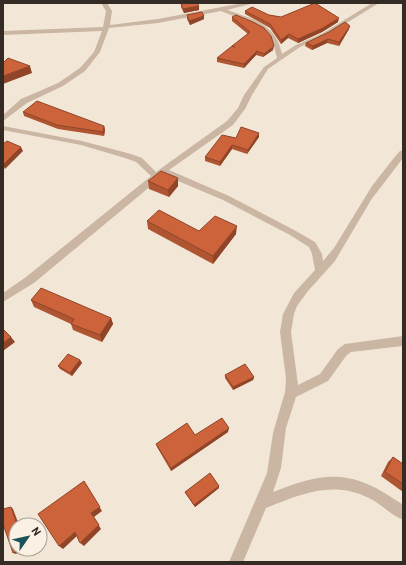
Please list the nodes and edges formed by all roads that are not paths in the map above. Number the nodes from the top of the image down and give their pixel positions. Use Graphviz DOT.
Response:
graph roads {
  1 [pos="104,3"];
  2 [pos="252,3"];
  3 [pos="376,3"];
  4 [pos="223,10"];
  5 [pos="106,28"];
  6 [pos="3,33"];
  7 [pos="280,58"];
  8 [pos="3,119"];
  9 [pos="3,128"];
  10 [pos="403,153"];
  11 [pos="159,174"];
  12 [pos="320,270"];
  13 [pos="3,298"];
  14 [pos="403,341"];
  15 [pos="291,394"];
  16 [pos="263,503"];
  17 [pos="403,513"];
  18 [pos="236,562"];
  1 -- 5 [label="street"];
  2 -- 4 [label="street"];
  3 -- 7 [label="street"];
  4 -- 5 [label="street"];
  4 -- 7 [label="street"];
  5 -- 6 [label="street"];
  5 -- 8 [label="street"];
  7 -- 11 [label="street"];
  9 -- 11 [label="street"];
  10 -- 12 [label="street"];
  11 -- 12 [label="street"];
  11 -- 13 [label="street"];
  12 -- 15 [label="street"];
  14 -- 15 [label="street"];
  15 -- 16 [label="street"];
  16 -- 17 [label="street"];
  16 -- 18 [label="street"];
}
